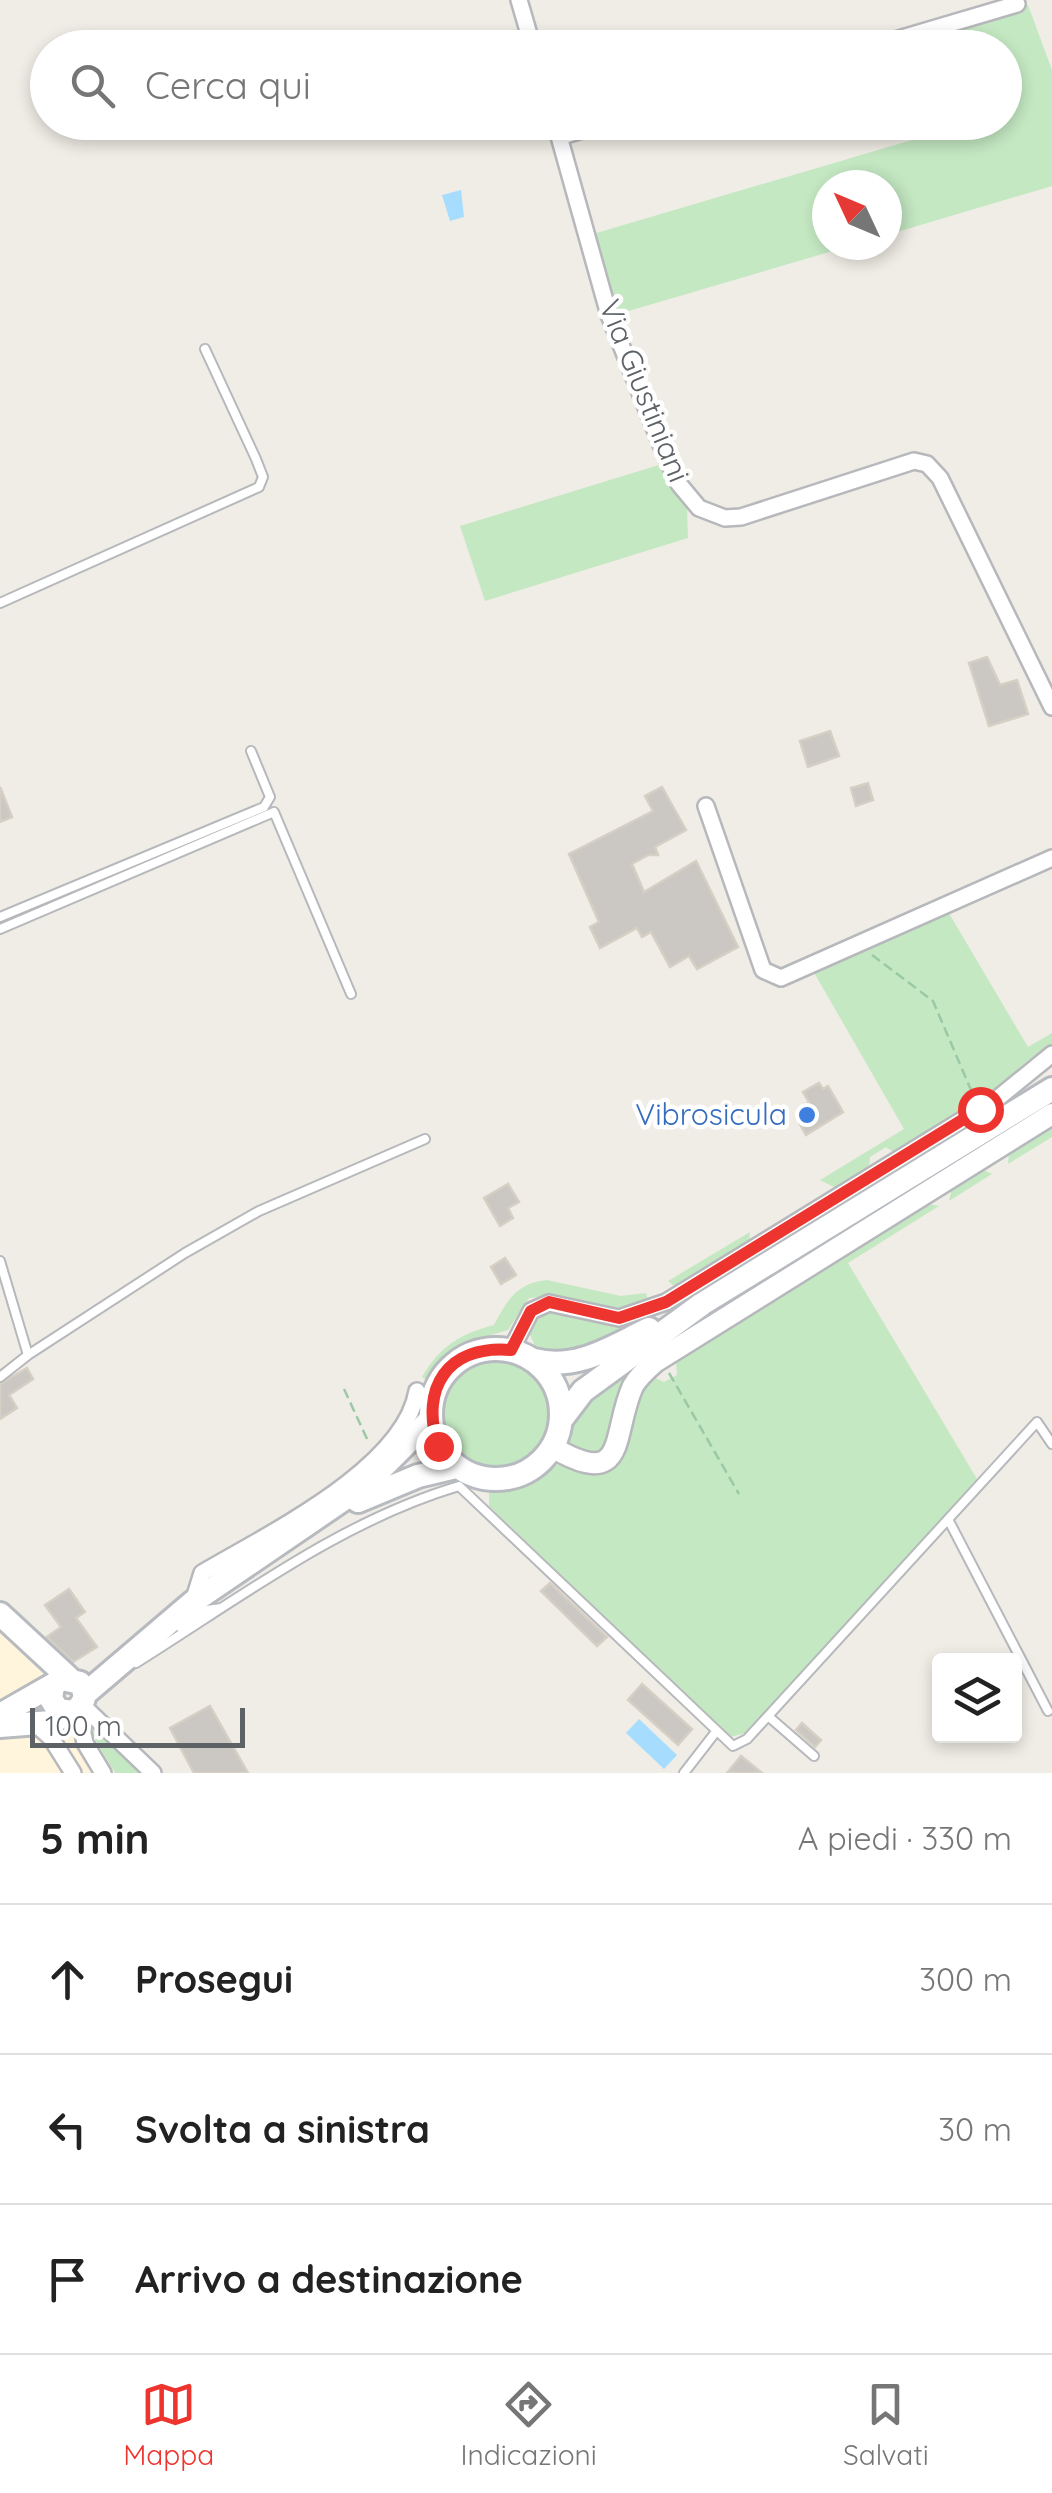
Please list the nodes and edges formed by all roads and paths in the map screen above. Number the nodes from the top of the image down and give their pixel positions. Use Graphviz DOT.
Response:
graph roads {
  1 [pos="519,0"];
  2 [pos="1016,4"];
  3 [pos="528,30"];
  4 [pos="929,30"];
  5 [pos="560,140"];
  6 [pos="205,350"];
  7 [pos="0,603"];
  8 [pos="1052,707"];
  9 [pos="251,751"];
  10 [pos="706,806"];
  11 [pos="1052,858"];
  12 [pos="0,917"];
  13 [pos="0,929"];
  14 [pos="859,944"];
  15 [pos="351,994"];
  16 [pos="1052,1054"];
  17 [pos="1052,1088"];
  18 [pos="980,1109"];
  19 [pos="1052,1114"];
  20 [pos="425,1139"];
  21 [pos="0,1261"];
  22 [pos="702,1304"];
  23 [pos="521,1354"];
  24 [pos="28,1355"];
  25 [pos="660,1359"];
  26 [pos="0,1377"];
  27 [pos="344,1389"];
  28 [pos="416,1391"];
  29 [pos="430,1420"];
  30 [pos="561,1420"];
  31 [pos="1052,1444"];
  32 [pos="552,1446"];
  33 [pos="380,1452"];
  34 [pos="456,1467"];
  35 [pos="739,1494"];
  36 [pos="949,1521"];
  37 [pos="314,1522"];
  38 [pos="210,1599"];
  39 [pos="0,1614"];
  40 [pos="146,1642"];
  41 [pos="66,1700"];
  42 [pos="1048,1712"];
  43 [pos="0,1715"];
  44 [pos="768,1716"];
  45 [pos="0,1726"];
  46 [pos="715,1732"];
  47 [pos="814,1756"];
  48 [pos="73,1773"];
  49 [pos="103,1773"];
  50 [pos="153,1773"];
  51 [pos="684,1773"];
  1 -- 3 [label="street"];
  2 -- 4 [label="street"];
  5 -- 8 [label="street, Via Giustiniani"];
  6 -- 7 [label="lane"];
  9 -- 12 [label="lane"];
  10 -- 14 [label="street"];
  11 -- 14 [label="street"];
  13 -- 15 [label="lane"];
  14 -- 18 [label="path"];
  16 -- 18 [label="street"];
  17 -- 22 [label="main road"];
  18 -- 23 [label="street"];
  19 -- 25 [label="street"];
  20 -- 24 [label="lane"];
  21 -- 24 [label="lane"];
  22 -- 23 [label="main road"];
  22 -- 30 [label="main road"];
  23 -- 29 [label="main road"];
  23 -- 30 [label="main road"];
  24 -- 26 [label="lane"];
  25 -- 32 [label="street"];
  25 -- 35 [label="path"];
  27 -- 33 [label="path"];
  28 -- 33 [label="street"];
  29 -- 34 [label="main road"];
  29 -- 37 [label="main road"];
  30 -- 32 [label="main road"];
  31 -- 36 [label="lane"];
  32 -- 34 [label="main road"];
  33 -- 38 [label="street"];
  34 -- 37 [label="main road"];
  36 -- 42 [label="lane"];
  36 -- 44 [label="lane"];
  37 -- 38 [label="main road"];
  38 -- 40 [label="main road"];
  38 -- 40 [label="lane"];
  38 -- 41 [label="lane"];
  38 -- 46 [label="lane"];
  39 -- 41 [label="main road"];
  40 -- 41 [label="main road"];
  41 -- 43 [label="main road"];
  41 -- 45 [label="main road"];
  41 -- 48 [label="street"];
  41 -- 49 [label="street"];
  41 -- 50 [label="street"];
  44 -- 46 [label="lane"];
  44 -- 47 [label="lane"];
  46 -- 51 [label="lane"];
}
